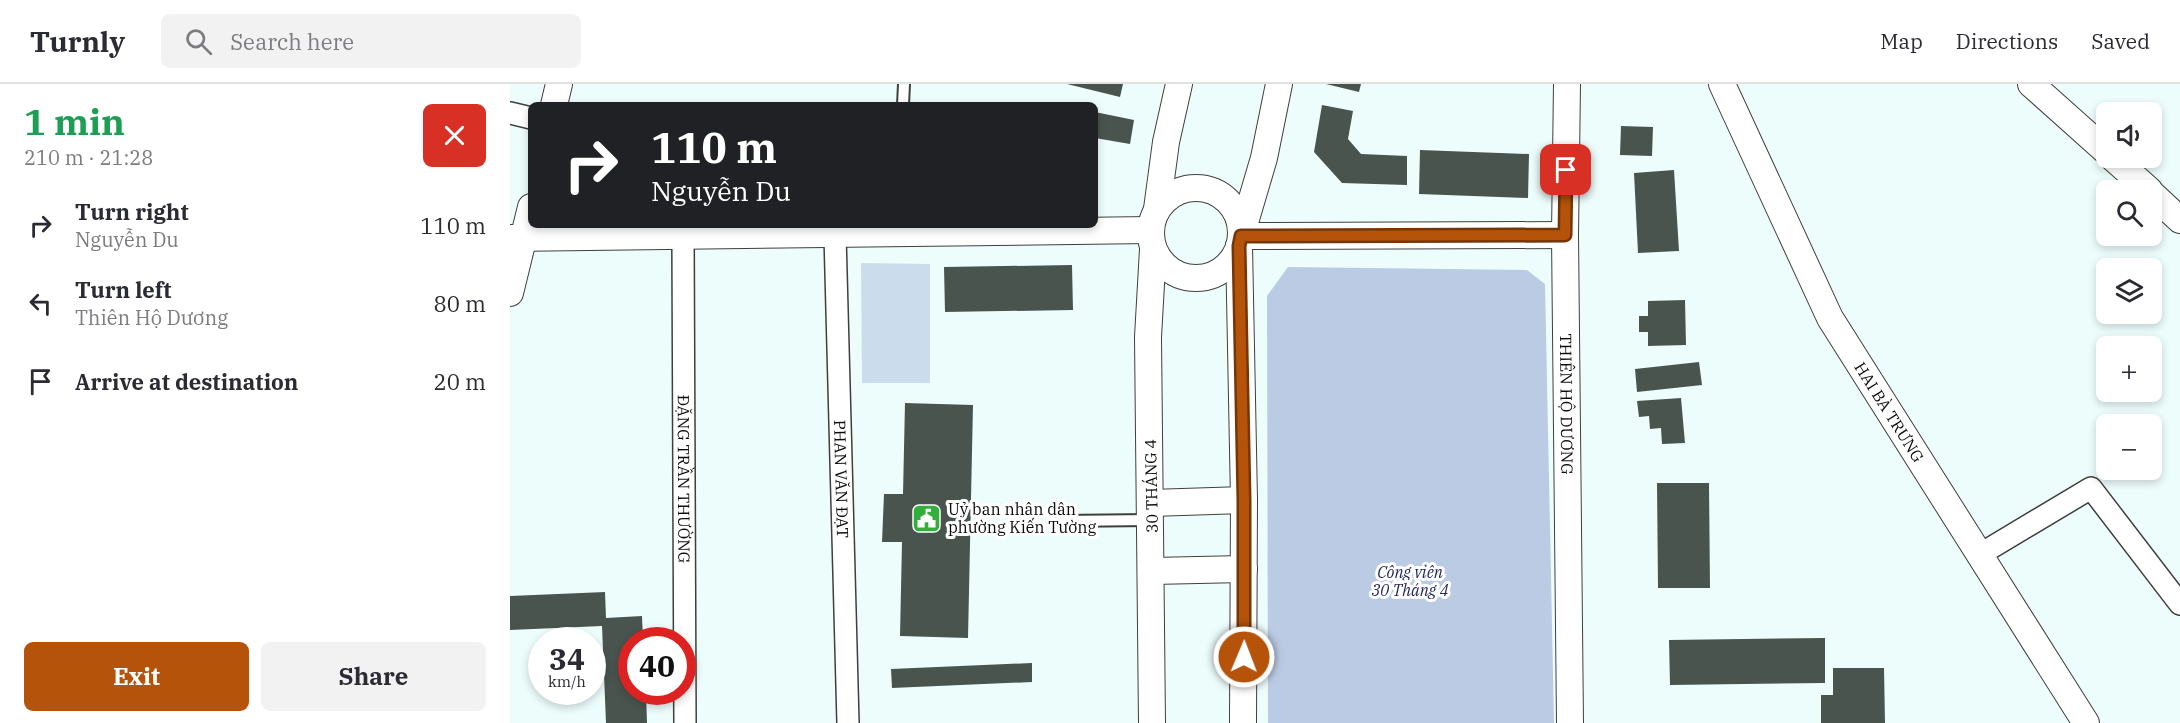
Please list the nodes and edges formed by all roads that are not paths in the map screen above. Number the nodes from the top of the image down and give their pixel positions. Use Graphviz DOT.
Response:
graph roads {
  1 [pos="559,84"];
  2 [pos="904,84"];
  3 [pos="1179,84"];
  4 [pos="1279,84"];
  5 [pos="1567,84"];
  6 [pos="1722,84"];
  7 [pos="2031,84"];
  8 [pos="555,102"];
  9 [pos="903,102"];
  10 [pos="510,113"];
  11 [pos="528,117"];
  12 [pos="2096,142"];
  13 [pos="2124,168"];
  14 [pos="2137,180"];
  15 [pos="2162,203"];
  16 [pos="528,214"];
  17 [pos="2180,220"];
  18 [pos="900,229"];
  19 [pos="1154,230"];
  20 [pos="835,235"];
  21 [pos="1565,235"];
  22 [pos="683,236"];
  23 [pos="517,238"];
  24 [pos="1240,241"];
  25 [pos="510,293"];
  26 [pos="1244,500"];
  27 [pos="1151,512"];
  28 [pos="1060,521"];
  29 [pos="1979,555"];
  30 [pos="1245,569"];
  31 [pos="1152,571"];
  32 [pos="2180,604"];
  33 [pos="685,723"];
  34 [pos="848,723"];
  35 [pos="1152,723"];
  36 [pos="1243,723"];
  37 [pos="1570,723"];
  38 [pos="2086,723"];
  1 -- 8 [label="street"];
  2 -- 9 [label="lane"];
  3 -- 19 [label="street, 30 THÁNG 4"];
  4 -- 24 [label="street"];
  5 -- 21 [label="street, THIÊN HỘ DƯƠNG"];
  6 -- 29 [label="street, HAI BÀ TRƯNG"];
  7 -- 12 [label="street"];
  10 -- 11 [label="street"];
  13 -- 14 [label="street"];
  15 -- 17 [label="street"];
  16 -- 23 [label="street"];
  18 -- 19 [label="street"];
  18 -- 20 [label="street"];
  19 -- 24 [label="street"];
  19 -- 24 [label="street"];
  19 -- 27 [label="street, 30 THÁNG 4"];
  20 -- 22 [label="street"];
  20 -- 34 [label="street, PHAN VĂN ĐẠT"];
  21 -- 24 [label="street"];
  21 -- 37 [label="street, THIÊN HỘ DƯƠNG"];
  22 -- 23 [label="street"];
  22 -- 33 [label="street, ĐẶNG TRẦN THƯỜNG"];
  23 -- 25 [label="street"];
  24 -- 26 [label="street"];
  26 -- 27 [label="street"];
  26 -- 30 [label="street"];
  27 -- 28 [label="lane"];
  27 -- 31 [label="street, 30 THÁNG 4"];
  29 -- 32 [label="street"];
  29 -- 38 [label="street, HAI BÀ TRƯNG"];
  30 -- 31 [label="street"];
  30 -- 36 [label="street"];
  31 -- 35 [label="street, 30 THÁNG 4"];
}
